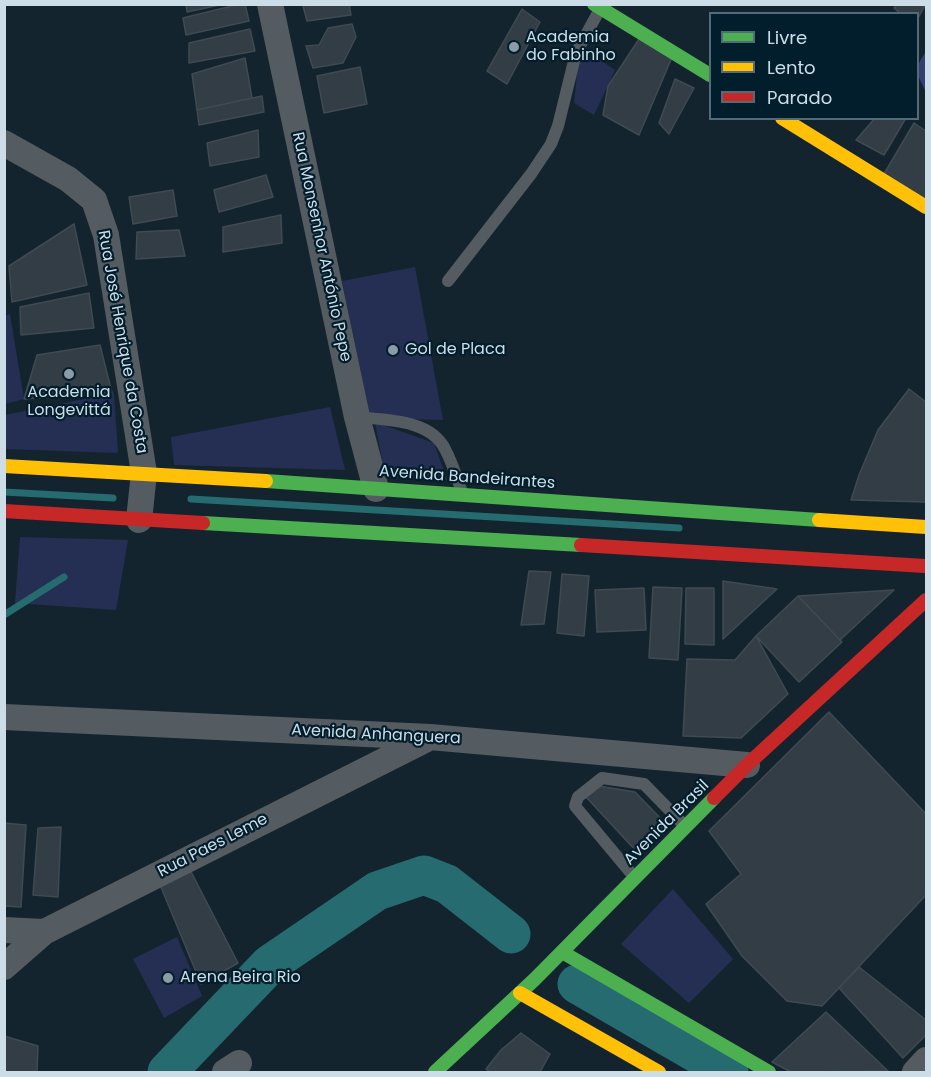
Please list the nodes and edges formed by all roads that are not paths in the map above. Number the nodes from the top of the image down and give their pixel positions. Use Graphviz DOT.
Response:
graph roads {
  1 [pos="270,4"];
  2 [pos="597,7"];
  3 [pos="709,74"];
  4 [pos="785,120"];
  5 [pos="4,143"];
  6 [pos="927,207"];
  7 [pos="448,281"];
  8 [pos="357,417"];
  9 [pos="4,466"];
  10 [pos="144,473"];
  11 [pos="376,489"];
  12 [pos="462,494"];
  13 [pos="4,511"];
  14 [pos="139,520"];
  15 [pos="927,526"];
  16 [pos="925,564"];
  17 [pos="927,600"];
  18 [pos="4,717"];
  19 [pos="430,737"];
  20 [pos="747,765"];
  21 [pos="685,826"];
  22 [pos="635,878"];
  23 [pos="4,930"];
  24 [pos="44,932"];
  25 [pos="562,952"];
  26 [pos="4,967"];
  27 [pos="520,993"];
  28 [pos="927,1060"];
  29 [pos="435,1072"];
  30 [pos="659,1072"];
  31 [pos="769,1072"];
  32 [pos="915,1072"];
  1 -- 8 [label="street, Rua Monsenhor António Pepe"];
  2 -- 3 [label="street"];
  2 -- 7 [label="lane"];
  4 -- 6 [label="street"];
  5 -- 10 [label="street, Rua José Henrique da Costa"];
  8 -- 11 [label="street, Rua Monsenhor António Pepe"];
  8 -- 12 [label="lane"];
  9 -- 10 [label="street, Avenida Bandeirantes"];
  10 -- 11 [label="street, Avenida Bandeirantes"];
  10 -- 14 [label="street, Rua José Henrique da Costa"];
  11 -- 12 [label="street, Avenida Bandeirantes"];
  12 -- 15 [label="street, Avenida Bandeirantes"];
  13 -- 14 [label="street"];
  14 -- 16 [label="street"];
  17 -- 20 [label="street, Avenida Brasil"];
  18 -- 19 [label="street, Avenida Anhanguera"];
  19 -- 20 [label="street, Avenida Anhanguera"];
  19 -- 24 [label="street, Rua Paes Leme"];
  20 -- 21 [label="street, Avenida Brasil"];
  21 -- 22 [label="street, Avenida Brasil"];
  21 -- 22 [label="lane"];
  22 -- 25 [label="street, Avenida Brasil"];
  23 -- 24 [label="street"];
  24 -- 26 [label="street, Rua Paes Leme"];
  25 -- 27 [label="street, Avenida Brasil"];
  25 -- 31 [label="street"];
  27 -- 29 [label="street, Avenida Brasil"];
  27 -- 30 [label="street"];
  28 -- 32 [label="street"];
}
